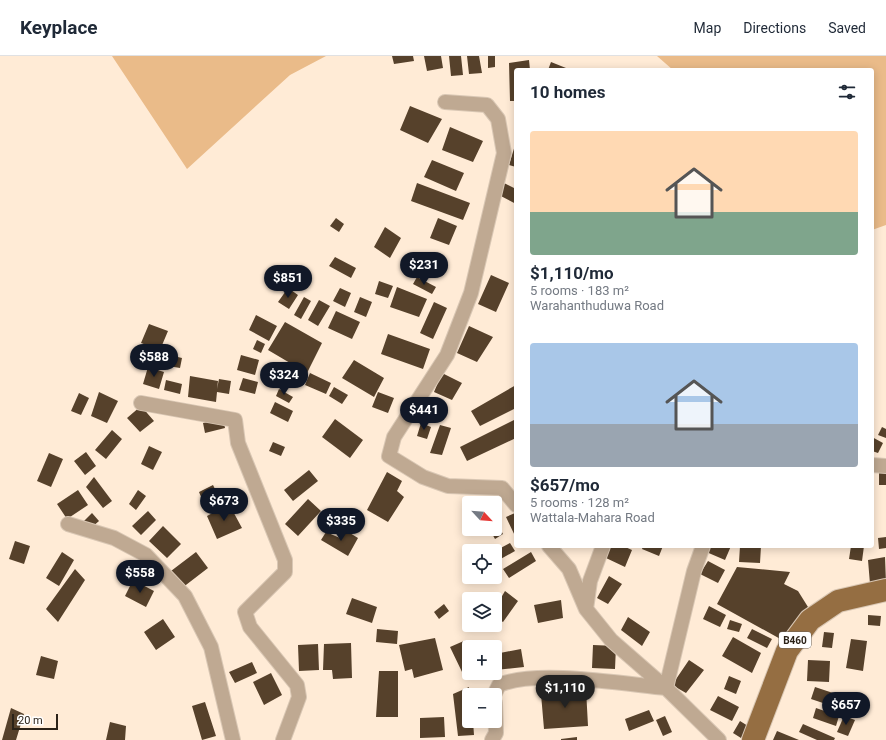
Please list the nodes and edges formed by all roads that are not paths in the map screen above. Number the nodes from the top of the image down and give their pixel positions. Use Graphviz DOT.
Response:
graph roads {
  1 [pos="445,102"];
  2 [pos="141,403"];
  3 [pos="874,465"];
  4 [pos="886,466"];
  5 [pos="514,503"];
  6 [pos="68,524"];
  7 [pos="551,548"];
  8 [pos="602,548"];
  9 [pos="702,548"];
  10 [pos="886,590"];
  11 [pos="586,609"];
  12 [pos="497,688"];
  13 [pos="666,688"];
  14 [pos="496,728"];
  15 [pos="233,740"];
  16 [pos="283,740"];
  17 [pos="492,740"];
  18 [pos="719,740"];
  19 [pos="753,740"];
  1 -- 5 [label="street"];
  2 -- 16 [label="street"];
  3 -- 4 [label="street"];
  6 -- 15 [label="street"];
  7 -- 11 [label="street"];
  8 -- 11 [label="street"];
  9 -- 13 [label="street"];
  10 -- 19 [label="main road, B460"];
  11 -- 13 [label="street"];
  12 -- 13 [label="street"];
  13 -- 18 [label="street"];
  14 -- 17 [label="street"];
}
